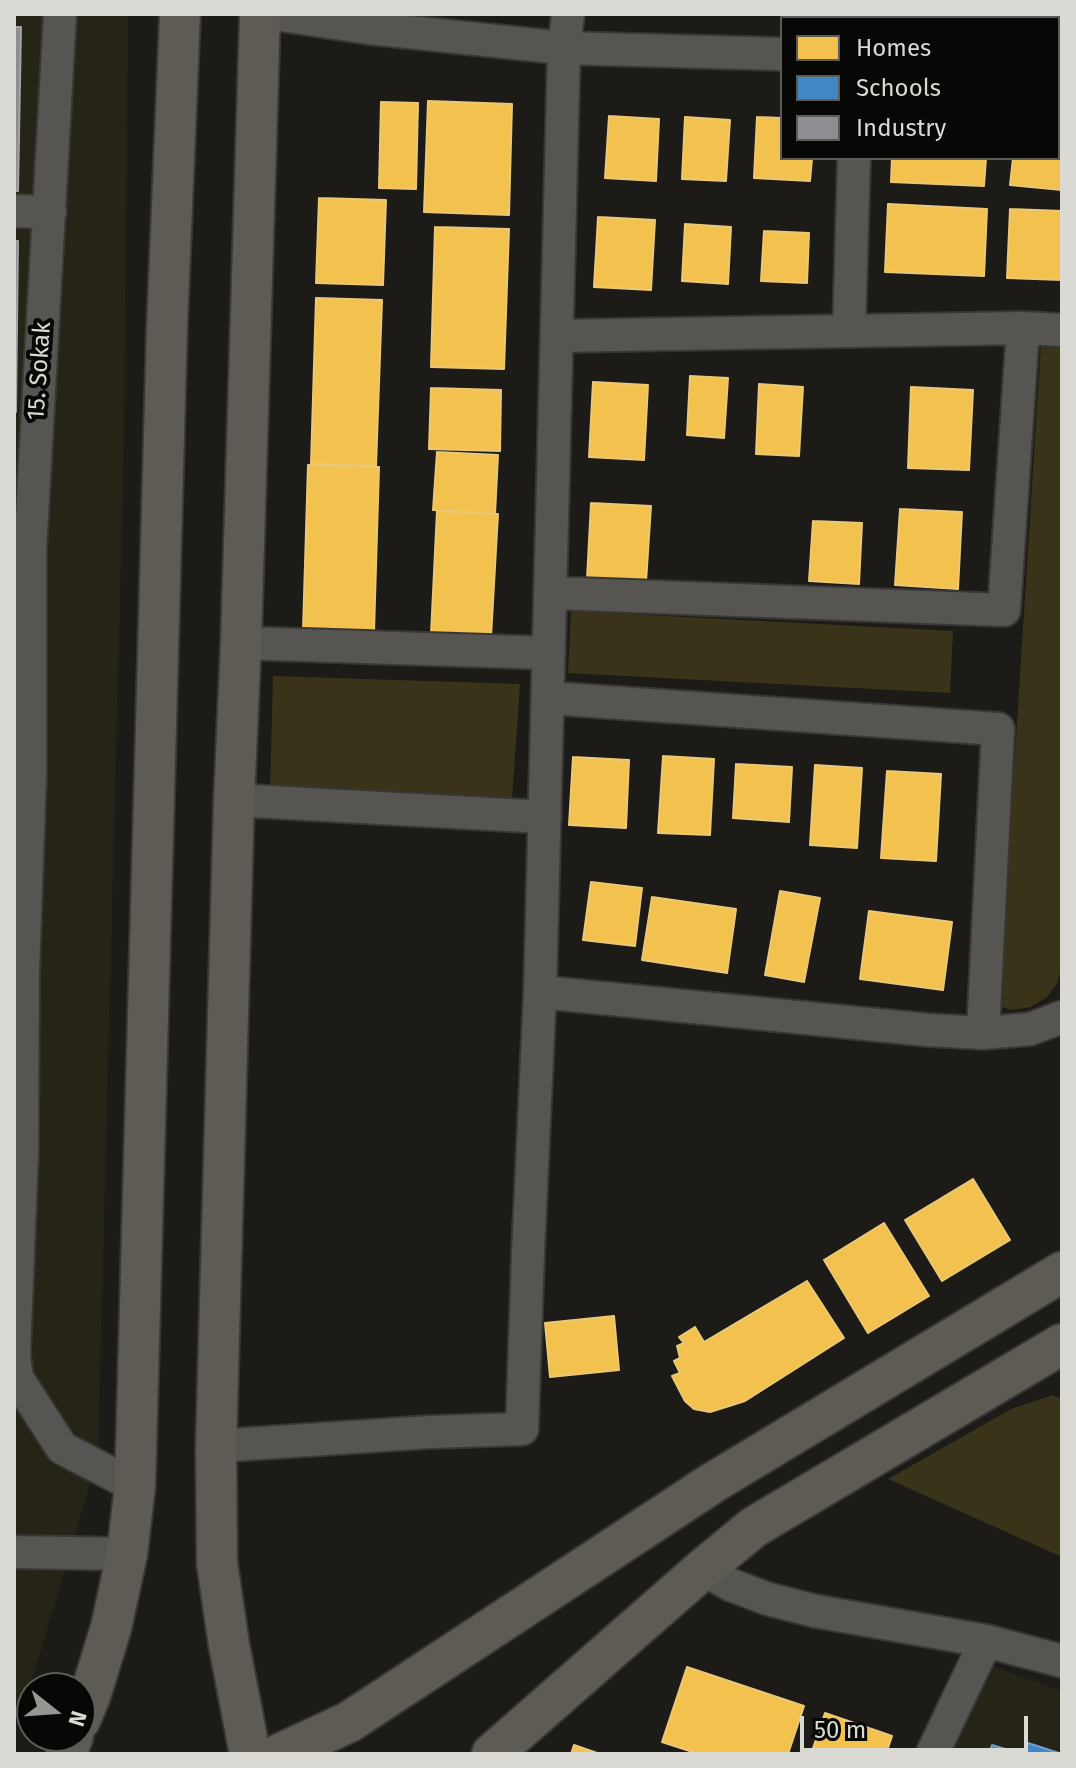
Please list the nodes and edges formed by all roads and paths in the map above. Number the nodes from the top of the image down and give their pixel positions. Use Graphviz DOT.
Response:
graph roads {
  1 [pos="60,14"];
  2 [pos="180,14"];
  3 [pos="260,14"];
  4 [pos="274,14"];
  5 [pos="568,14"];
  6 [pos="564,48"];
  7 [pos="780,54"];
  8 [pos="854,160"];
  9 [pos="14,211"];
  10 [pos="50,212"];
  11 [pos="1023,328"];
  12 [pos="1062,330"];
  13 [pos="849,331"];
  14 [pos="557,336"];
  15 [pos="25,437"];
  16 [pos="22,552"];
  17 [pos="550,593"];
  18 [pos="241,643"];
  19 [pos="549,653"];
  20 [pos="548,698"];
  21 [pos="22,774"];
  22 [pos="234,800"];
  23 [pos="545,817"];
  24 [pos="19,972"];
  25 [pos="540,992"];
  26 [pos="1062,1017"];
  27 [pos="983,1033"];
  28 [pos="18,1154"];
  29 [pos="1062,1272"];
  30 [pos="1062,1344"];
  31 [pos="14,1355"];
  32 [pos="216,1446"];
  33 [pos="135,1486"];
  34 [pos="14,1552"];
  35 [pos="127,1554"];
  36 [pos="703,1569"];
  37 [pos="986,1641"];
  38 [pos="1062,1661"];
  39 [pos="96,1677"];
  40 [pos="250,1754"];
  41 [pos="280,1754"];
  42 [pos="492,1754"];
  43 [pos="932,1754"];
  1 -- 10 [label="street, 15. Sokak"];
  2 -- 33 [label="main road"];
  3 -- 18 [label="main road"];
  4 -- 6 [label="street"];
  5 -- 6 [label="street"];
  6 -- 7 [label="street"];
  6 -- 14 [label="street"];
  8 -- 13 [label="street"];
  9 -- 10 [label="street"];
  10 -- 15 [label="street, 15. Sokak"];
  11 -- 12 [label="street"];
  11 -- 13 [label="street"];
  11 -- 17 [label="street"];
  13 -- 14 [label="street"];
  14 -- 17 [label="street"];
  15 -- 16 [label="street, 15. Sokak"];
  16 -- 21 [label="street, 15. Sokak"];
  17 -- 19 [label="street"];
  18 -- 19 [label="street"];
  18 -- 22 [label="main road"];
  19 -- 20 [label="street"];
  20 -- 23 [label="street"];
  20 -- 27 [label="street"];
  21 -- 24 [label="street, 15. Sokak"];
  22 -- 23 [label="street"];
  22 -- 32 [label="main road"];
  23 -- 25 [label="street"];
  24 -- 28 [label="street, 15. Sokak"];
  25 -- 27 [label="street"];
  25 -- 32 [label="street"];
  26 -- 27 [label="street"];
  28 -- 31 [label="street, 15. Sokak"];
  29 -- 41 [label="main road"];
  30 -- 36 [label="main road"];
  31 -- 33 [label="street, 15. Sokak"];
  32 -- 40 [label="main road"];
  33 -- 35 [label="main road"];
  34 -- 35 [label="street"];
  35 -- 39 [label="main road"];
  36 -- 37 [label="street"];
  36 -- 42 [label="main road"];
  37 -- 38 [label="street"];
  37 -- 43 [label="street"];
}
